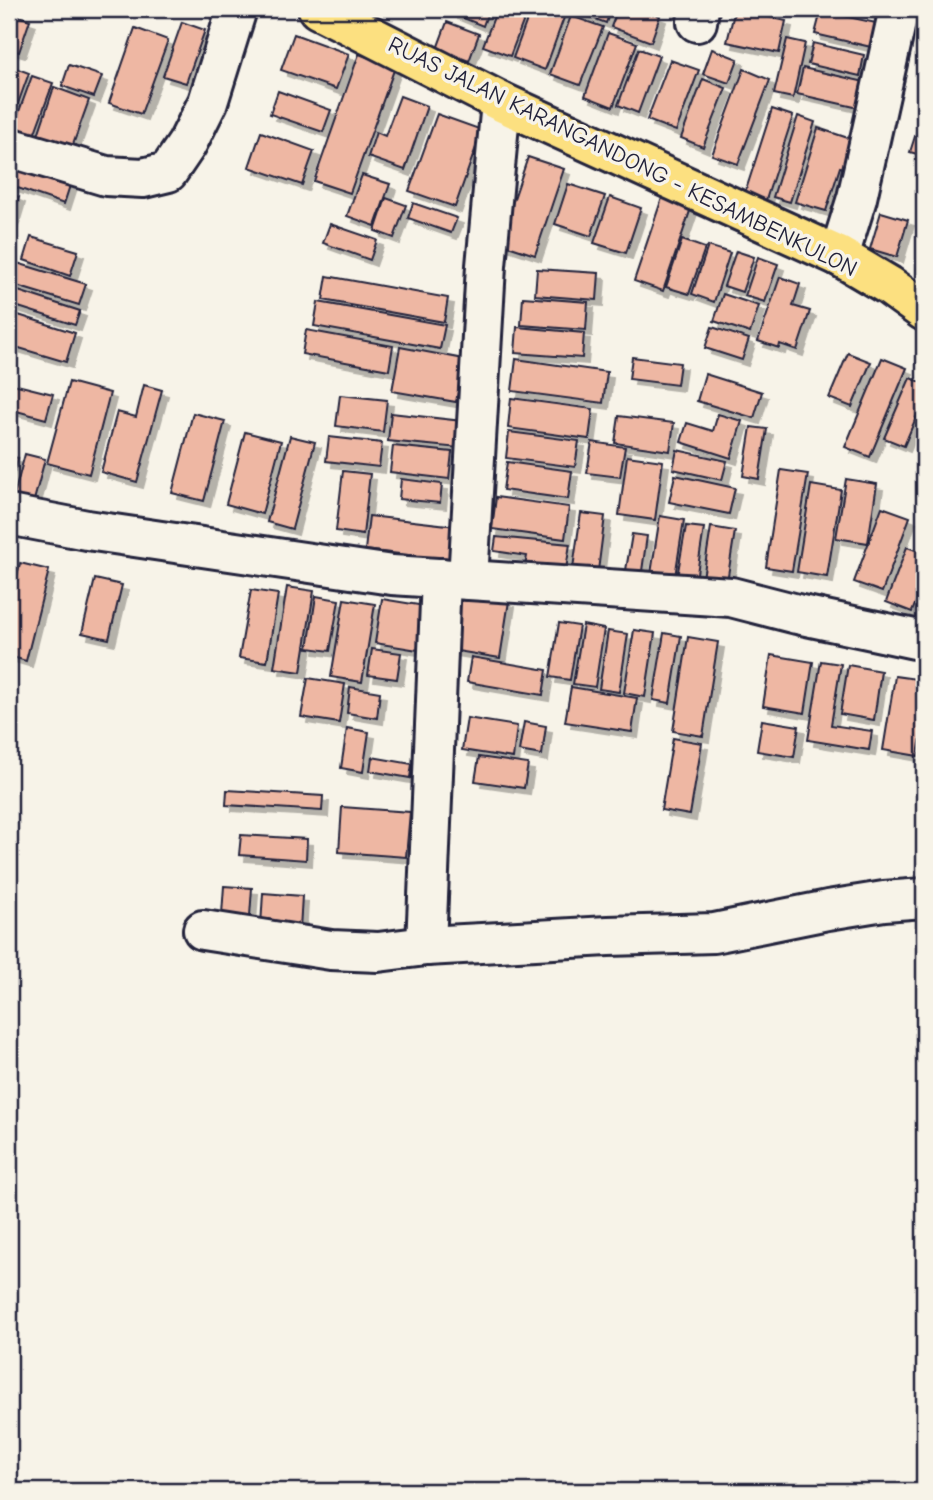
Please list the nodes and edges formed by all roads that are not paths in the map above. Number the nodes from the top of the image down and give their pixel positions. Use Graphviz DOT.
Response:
graph roads {
  1 [pos="237,9"];
  2 [pos="318,9"];
  3 [pos="906,28"];
  4 [pos="501,102"];
  5 [pos="9,147"];
  6 [pos="839,256"];
  7 [pos="924,311"];
  8 [pos="9,515"];
  9 [pos="455,579"];
  10 [pos="924,641"];
  11 [pos="924,898"];
  12 [pos="203,930"];
  13 [pos="426,946"];
  1 -- 5 [label="street"];
  2 -- 4 [label="main road, RUAS JALAN KARANGANDONG - KESAMBENKULON"];
  3 -- 6 [label="street"];
  4 -- 6 [label="main road, RUAS JALAN KARANGANDONG - KESAMBENKULON"];
  4 -- 9 [label="street"];
  6 -- 7 [label="main road, RUAS JALAN KARANGANDONG - KESAMBENKULON"];
  8 -- 9 [label="street"];
  9 -- 10 [label="street"];
  9 -- 13 [label="street"];
  11 -- 13 [label="street"];
  12 -- 13 [label="street"];
}
